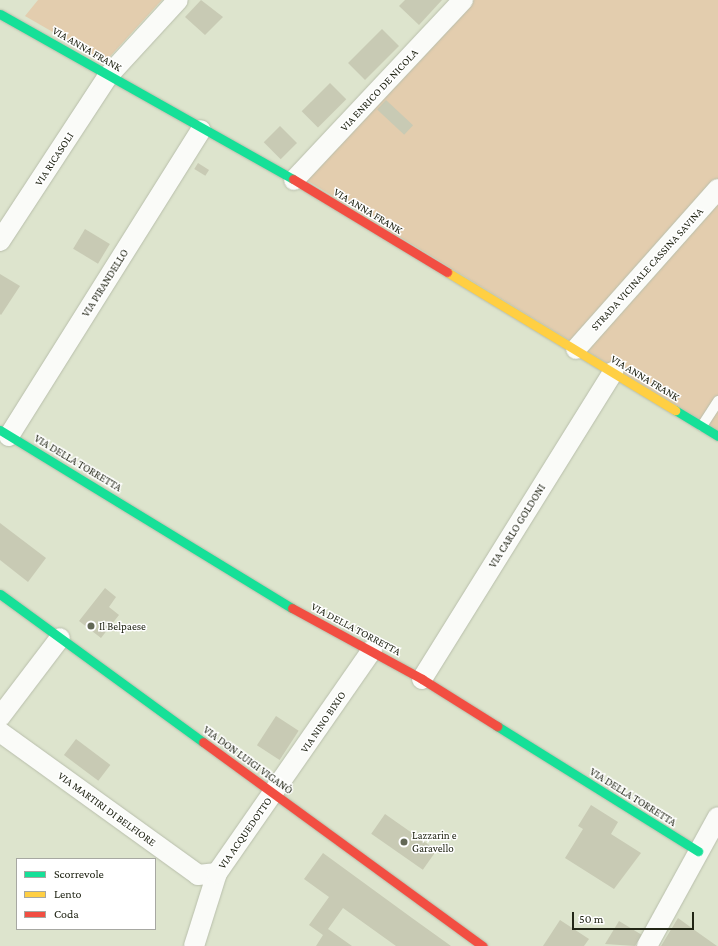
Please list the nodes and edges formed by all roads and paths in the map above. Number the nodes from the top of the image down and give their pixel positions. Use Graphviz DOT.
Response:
graph roads {
  1 [pos="178,0"];
  2 [pos="463,0"];
  3 [pos="0,14"];
  4 [pos="108,76"];
  5 [pos="201,130"];
  6 [pos="294,180"];
  7 [pos="718,189"];
  8 [pos="0,241"];
  9 [pos="576,349"];
  10 [pos="612,372"];
  11 [pos="718,401"];
  12 [pos="702,426"];
  13 [pos="5,433"];
  14 [pos="718,436"];
  15 [pos="0,594"];
  16 [pos="60,638"];
  17 [pos="372,650"];
  18 [pos="422,679"];
  19 [pos="0,717"];
  20 [pos="0,732"];
  21 [pos="274,794"];
  22 [pos="718,817"];
  23 [pos="698,851"];
  24 [pos="217,873"];
  25 [pos="194,946"];
  26 [pos="483,946"];
  27 [pos="647,946"];
  1 -- 4 [label="street, VIA RICASOLI"];
  2 -- 6 [label="street, VIA ENRICO DE NICOLA"];
  3 -- 4 [label="street, VIA ANNA FRANK"];
  4 -- 5 [label="street, VIA ANNA FRANK"];
  4 -- 8 [label="street, VIA RICASOLI"];
  5 -- 6 [label="street, VIA ANNA FRANK"];
  5 -- 13 [label="street, VIA PIRANDELLO"];
  6 -- 9 [label="street, VIA ANNA FRANK"];
  7 -- 9 [label="street, STRADA VICINALE CASSINA SAVINA"];
  9 -- 10 [label="street, VIA ANNA FRANK"];
  10 -- 12 [label="street, VIA ANNA FRANK"];
  10 -- 18 [label="street, VIA CARLO GOLDONI"];
  11 -- 12 [label="lane"];
  12 -- 14 [label="street, VIA ANNA FRANK"];
  13 -- 17 [label="street, VIA DELLA TORRETTA"];
  15 -- 16 [label="street, VIA DON LUIGI VIGANÒ"];
  16 -- 19 [label="street"];
  16 -- 21 [label="street, VIA DON LUIGI VIGANÒ"];
  17 -- 18 [label="street, VIA DELLA TORRETTA"];
  17 -- 21 [label="street, VIA NINO BIXIO"];
  18 -- 23 [label="street, VIA DELLA TORRETTA"];
  20 -- 24 [label="street, VIA MARTIRI DI BELFIORE"];
  21 -- 24 [label="street, VIA ACQUEDOTTO"];
  21 -- 26 [label="street, VIA DON LUIGI VIGANÒ"];
  22 -- 23 [label="street"];
  23 -- 27 [label="street"];
  24 -- 25 [label="street, VIA ACQUEDOTTO"];
}
